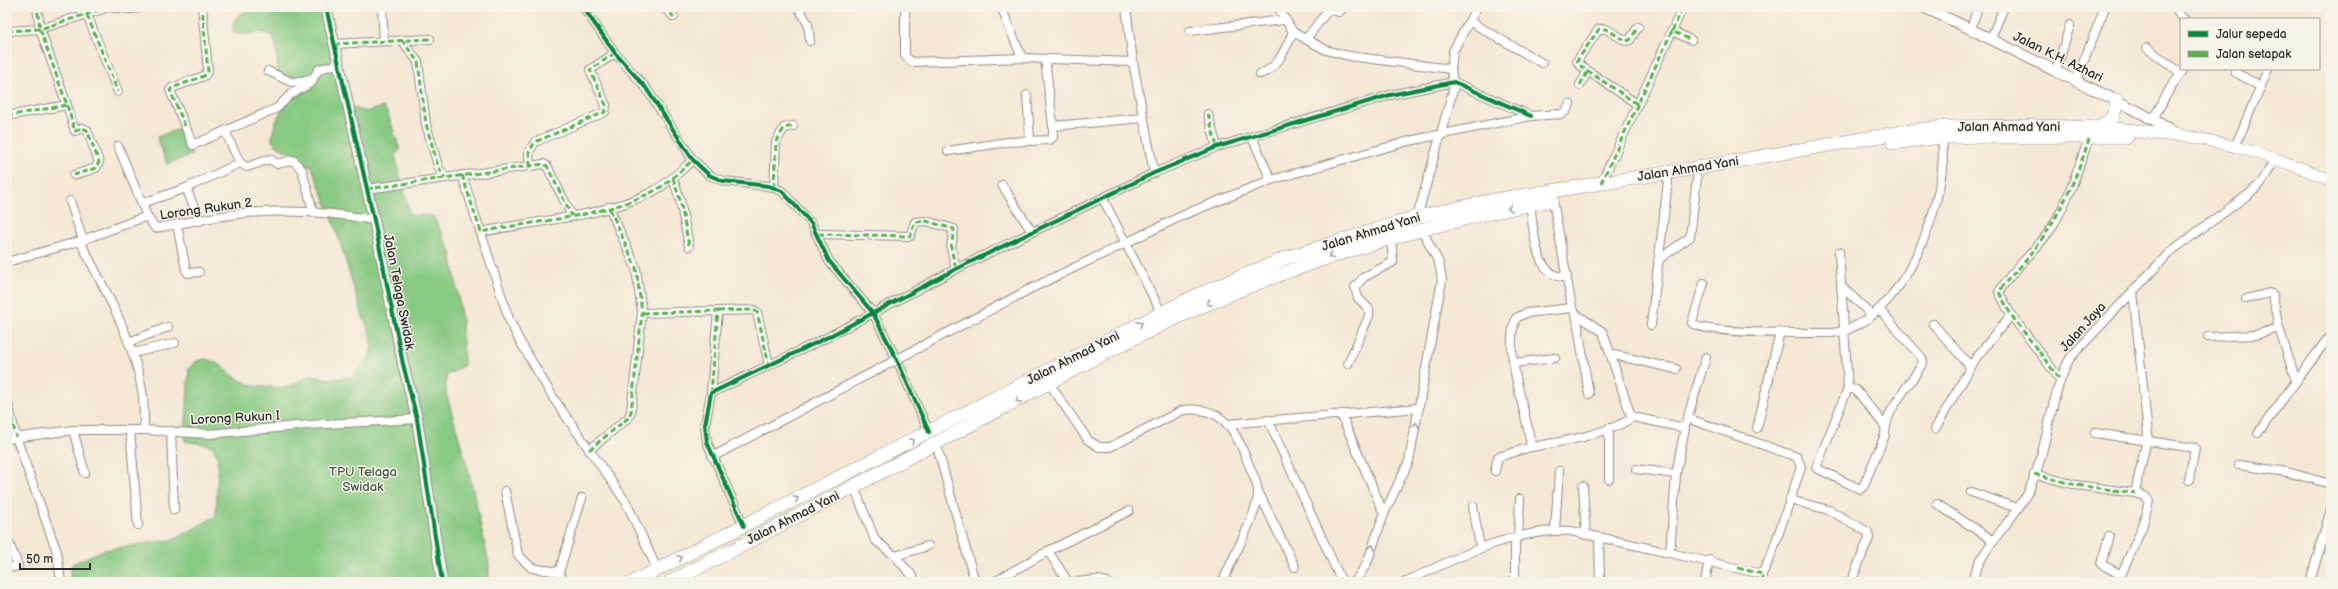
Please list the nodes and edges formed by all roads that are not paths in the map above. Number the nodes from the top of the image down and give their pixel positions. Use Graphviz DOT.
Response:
graph roads {
  1 [pos="37,7"];
  2 [pos="148,7"];
  3 [pos="202,7"];
  4 [pos="326,7"];
  5 [pos="382,7"];
  6 [pos="583,7"];
  7 [pos="664,7"];
  8 [pos="798,7"];
  9 [pos="905,7"];
  10 [pos="1000,7"];
  11 [pos="1126,7"];
  12 [pos="1278,7"];
  13 [pos="1344,7"];
  14 [pos="1476,7"];
  15 [pos="1683,7"];
  16 [pos="1923,7"];
  17 [pos="1978,7"];
  18 [pos="2004,7"];
  19 [pos="2105,7"];
  20 [pos="105,8"];
  21 [pos="1325,8"];
  22 [pos="87,15"];
  23 [pos="674,17"];
  24 [pos="1284,20"];
  25 [pos="1469,21"];
  26 [pos="2070,24"];
  27 [pos="1638,28"];
  28 [pos="1971,28"];
  29 [pos="40,29"];
  30 [pos="7,31"];
  31 [pos="1190,31"];
  32 [pos="1672,31"];
  33 [pos="1293,32"];
  34 [pos="1991,38"];
  35 [pos="402,40"];
  36 [pos="430,40"];
  37 [pos="1306,40"];
  38 [pos="1691,40"];
  39 [pos="384,41"];
  40 [pos="810,41"];
  41 [pos="334,44"];
  42 [pos="2147,48"];
  43 [pos="615,53"];
  44 [pos="1022,58"];
  45 [pos="1045,59"];
  46 [pos="1133,62"];
  47 [pos="1542,63"];
  48 [pos="338,64"];
  49 [pos="1451,69"];
  50 [pos="2180,69"];
  51 [pos="2268,70"];
  52 [pos="268,71"];
  53 [pos="1588,71"];
  54 [pos="2056,71"];
  55 [pos="2183,71"];
  56 [pos="2235,72"];
  57 [pos="1260,74"];
  58 [pos="312,80"];
  59 [pos="2076,81"];
  60 [pos="1454,82"];
  61 [pos="1580,85"];
  62 [pos="2261,87"];
  63 [pos="118,92"];
  64 [pos="1027,95"];
  65 [pos="2117,100"];
  66 [pos="1570,104"];
  67 [pos="1638,104"];
  68 [pos="67,105"];
  69 [pos="1208,114"];
  70 [pos="7,116"];
  71 [pos="1531,116"];
  72 [pos="1143,118"];
  73 [pos="2153,119"];
  74 [pos="793,126"];
  75 [pos="1053,126"];
  76 [pos="222,132"];
  77 [pos="1442,134"];
  78 [pos="2091,134"];
  79 [pos="2178,135"];
  80 [pos="1252,137"];
  81 [pos="1942,137"];
  82 [pos="1030,140"];
  83 [pos="118,146"];
  84 [pos="1217,147"];
  85 [pos="2235,147"];
  86 [pos="948,151"];
  87 [pos="2275,159"];
  88 [pos="693,160"];
  89 [pos="240,163"];
  90 [pos="530,166"];
  91 [pos="1154,173"];
  92 [pos="74,175"];
  93 [pos="462,175"];
  94 [pos="445,178"];
  95 [pos="673,178"];
  96 [pos="1697,178"];
  97 [pos="1272,180"];
  98 [pos="2331,180"];
  99 [pos="1668,181"];
  100 [pos="1602,183"];
  101 [pos="1002,185"];
  102 [pos="774,187"];
  103 [pos="186,188"];
  104 [pos="366,189"];
  105 [pos="1103,199"];
  106 [pos="1553,200"];
  107 [pos="70,201"];
  108 [pos="143,203"];
  109 [pos="1530,204"];
  110 [pos="609,207"];
  111 [pos="313,211"];
  112 [pos="147,216"];
  113 [pos="572,216"];
  114 [pos="374,220"];
  115 [pos="200,221"];
  116 [pos="1419,222"];
  117 [pos="177,225"];
  118 [pos="481,232"];
  119 [pos="1032,232"];
  120 [pos="818,234"];
  121 [pos="1392,236"];
  122 [pos="82,241"];
  123 [pos="1124,243"];
  124 [pos="689,246"];
  125 [pos="1839,252"];
  126 [pos="1658,260"];
  127 [pos="7,262"];
  128 [pos="956,269"];
  129 [pos="199,272"];
  130 [pos="1567,277"];
  131 [pos="1704,283"];
  132 [pos="1842,287"];
  133 [pos="2133,291"];
  134 [pos="2246,299"];
  135 [pos="1879,309"];
  136 [pos="718,311"];
  137 [pos="1574,311"];
  138 [pos="1161,312"];
  139 [pos="642,313"];
  140 [pos="873,313"];
  141 [pos="1872,315"];
  142 [pos="2011,315"];
  143 [pos="1933,324"];
  144 [pos="1651,325"];
  145 [pos="168,327"];
  146 [pos="2279,328"];
  147 [pos="1780,332"];
  148 [pos="1845,332"];
  149 [pos="2331,334"];
  150 [pos="2208,337"];
  151 [pos="128,342"];
  152 [pos="175,342"];
  153 [pos="133,353"];
  154 [pos="1610,354"];
  155 [pos="1706,357"];
  156 [pos="1554,358"];
  157 [pos="897,360"];
  158 [pos="1514,363"];
  159 [pos="1348,364"];
  160 [pos="769,365"];
  161 [pos="1971,367"];
  162 [pos="1676,369"];
  163 [pos="2059,378"];
  164 [pos="2296,381"];
  165 [pos="1049,383"];
  166 [pos="1848,388"];
  167 [pos="711,393"];
  168 [pos="1589,394"];
  169 [pos="7,399"];
  170 [pos="1419,408"];
  171 [pos="1341,414"];
  172 [pos="1633,417"];
  173 [pos="1687,418"];
  174 [pos="417,419"];
  175 [pos="1268,420"];
  176 [pos="1228,424"];
  177 [pos="1885,426"];
  178 [pos="1609,428"];
  179 [pos="1685,428"];
  180 [pos="1757,428"];
  181 [pos="1935,429"];
  182 [pos="73,430"];
  183 [pos="130,430"];
  184 [pos="144,430"];
  185 [pos="171,431"];
  186 [pos="2095,433"];
  187 [pos="2258,433"];
  188 [pos="16,437"];
  189 [pos="932,438"];
  190 [pos="7,439"];
  191 [pos="2147,440"];
  192 [pos="1531,447"];
  193 [pos="589,450"];
  194 [pos="712,457"];
  195 [pos="2239,465"];
  196 [pos="1636,469"];
  197 [pos="1495,471"];
  198 [pos="1559,471"];
  199 [pos="86,473"];
  200 [pos="1676,474"];
  201 [pos="2034,474"];
  202 [pos="1609,478"];
  203 [pos="2189,480"];
  204 [pos="2331,484"];
  205 [pos="1583,486"];
  206 [pos="854,487"];
  207 [pos="505,491"];
  208 [pos="1971,492"];
  209 [pos="2135,492"];
  210 [pos="1259,493"];
  211 [pos="582,498"];
  212 [pos="1520,499"];
  213 [pos="1790,500"];
  214 [pos="1937,504"];
  215 [pos="1472,506"];
  216 [pos="2017,508"];
  217 [pos="2331,509"];
  218 [pos="174,510"];
  219 [pos="1129,511"];
  220 [pos="1384,514"];
  221 [pos="138,525"];
  222 [pos="744,526"];
  223 [pos="1555,530"];
  224 [pos="1586,535"];
  225 [pos="2109,536"];
  226 [pos="7,538"];
  227 [pos="1516,538"];
  228 [pos="1599,538"];
  229 [pos="1994,541"];
  230 [pos="928,546"];
  231 [pos="1480,547"];
  232 [pos="1048,551"];
  233 [pos="1670,553"];
  234 [pos="895,556"];
  235 [pos="1709,560"];
  236 [pos="1295,567"];
  237 [pos="7,568"];
  238 [pos="657,569"];
  239 [pos="559,572"];
  240 [pos="913,577"];
  241 [pos="1762,578"];
  242 [pos="2120,578"];
  243 [pos="59,581"];
  244 [pos="442,582"];
  245 [pos="564,582"];
  246 [pos="633,582"];
  247 [pos="670,582"];
  248 [pos="975,582"];
  249 [pos="994,582"];
  250 [pos="1068,582"];
  251 [pos="1074,582"];
  252 [pos="1107,582"];
  253 [pos="1222,582"];
  254 [pos="1342,582"];
  255 [pos="1355,582"];
  256 [pos="1405,582"];
  257 [pos="1515,582"];
  258 [pos="1600,582"];
  259 [pos="1705,582"];
  260 [pos="1851,582"];
  261 [pos="1972,582"];
  262 [pos="2310,582"];
  1 -- 29 [label="street"];
  2 -- 20 [label="street"];
  3 -- 76 [label="street"];
  4 -- 41 [label="street, Jalan Telaga Swidak"];
  5 -- 39 [label="street"];
  6 -- 43 [label="street"];
  7 -- 23 [label="street"];
  8 -- 40 [label="street"];
  9 -- 44 [label="street"];
  10 -- 44 [label="street"];
  11 -- 46 [label="street"];
  12 -- 24 [label="street"];
  13 -- 21 [label="street"];
  14 -- 25 [label="street"];
  15 -- 32 [label="street"];
  16 -- 28 [label="street, Jalan K.H. Azhari"];
  17 -- 28 [label="street"];
  18 -- 34 [label="street"];
  19 -- 59 [label="street"];
  20 -- 22 [label="street"];
  21 -- 37 [label="street"];
  22 -- 29 [label="street"];
  22 -- 63 [label="street"];
  24 -- 31 [label="street"];
  24 -- 33 [label="street"];
  25 -- 47 [label="street"];
  25 -- 49 [label="street"];
  26 -- 54 [label="street"];
  27 -- 53 [label="street"];
  28 -- 34 [label="street, Jalan K.H. Azhari"];
  29 -- 30 [label="street"];
  29 -- 68 [label="street"];
  32 -- 38 [label="street"];
  32 -- 67 [label="street"];
  33 -- 37 [label="street"];
  33 -- 57 [label="street"];
  34 -- 54 [label="street, Jalan K.H. Azhari"];
  35 -- 36 [label="street"];
  35 -- 39 [label="street"];
  35 -- 94 [label="street"];
  37 -- 49 [label="street"];
  39 -- 41 [label="street"];
  41 -- 48 [label="street, Jalan Telaga Swidak"];
  42 -- 50 [label="street"];
  43 -- 88 [label="street"];
  43 -- 90 [label="street"];
  44 -- 45 [label="street"];
  45 -- 46 [label="street"];
  45 -- 75 [label="street"];
  46 -- 72 [label="street"];
  48 -- 58 [label="street"];
  48 -- 104 [label="street, Jalan Telaga Swidak"];
  49 -- 60 [label="street"];
  51 -- 62 [label="street"];
  52 -- 58 [label="street"];
  53 -- 61 [label="street"];
  53 -- 67 [label="street"];
  54 -- 59 [label="street, Jalan K.H. Azhari"];
  55 -- 73 [label="street"];
  56 -- 62 [label="street"];
  58 -- 76 [label="street"];
  59 -- 65 [label="street, Jalan K.H. Azhari"];
  60 -- 71 [label="street"];
  60 -- 77 [label="street"];
  60 -- 80 [label="street"];
  62 -- 85 [label="street"];
  64 -- 82 [label="street"];
  65 -- 73 [label="street, Jalan K.H. Azhari"];
  65 -- 78 [label="highway"];
  66 -- 71 [label="street"];
  67 -- 100 [label="street"];
  68 -- 70 [label="street"];
  68 -- 92 [label="street"];
  69 -- 84 [label="street"];
  71 -- 77 [label="street"];
  72 -- 75 [label="street"];
  72 -- 91 [label="street"];
  73 -- 79 [label="street, Jalan K.H. Azhari"];
  74 -- 102 [label="street"];
  75 -- 82 [label="street"];
  76 -- 89 [label="street"];
  77 -- 97 [label="street"];
  77 -- 116 [label="street"];
  78 -- 79 [label="highway, Jalan Ahmad Yani"];
  78 -- 81 [label="highway, Jalan Ahmad Yani"];
  78 -- 100 [label="highway, Jalan Ahmad Yani"];
  78 -- 142 [label="street"];
  79 -- 85 [label="main road, Jalan Ahmad Yani"];
  80 -- 84 [label="street"];
  80 -- 97 [label="street"];
  81 -- 96 [label="highway, Jalan Ahmad Yani"];
  81 -- 135 [label="street"];
  82 -- 86 [label="street"];
  83 -- 108 [label="street"];
  84 -- 91 [label="street"];
  85 -- 87 [label="main road, Jalan Ahmad Yani"];
  87 -- 98 [label="main road, Jalan Ahmad Yani"];
  87 -- 133 [label="street, Jalan Jaya"];
  88 -- 95 [label="street"];
  88 -- 102 [label="street"];
  89 -- 103 [label="street"];
  89 -- 111 [label="street"];
  90 -- 93 [label="street"];
  90 -- 113 [label="street"];
  91 -- 105 [label="street"];
  93 -- 94 [label="street"];
  93 -- 118 [label="street"];
  94 -- 104 [label="street"];
  95 -- 110 [label="street"];
  95 -- 124 [label="street"];
  96 -- 99 [label="highway, Jalan Ahmad Yani"];
  96 -- 126 [label="street"];
  97 -- 123 [label="street"];
  99 -- 106 [label="highway, Jalan Ahmad Yani"];
  99 -- 126 [label="street"];
  100 -- 116 [label="highway, Jalan Ahmad Yani"];
  101 -- 119 [label="street"];
  102 -- 120 [label="street"];
  103 -- 108 [label="street"];
  103 -- 115 [label="street"];
  104 -- 114 [label="street, Jalan Telaga Swidak"];
  105 -- 119 [label="street"];
  105 -- 123 [label="street"];
  106 -- 109 [label="highway, Jalan Ahmad Yani"];
  106 -- 130 [label="street"];
  107 -- 122 [label="street"];
  108 -- 112 [label="street"];
  109 -- 116 [label="highway, Jalan Ahmad Yani, one-way"];
  109 -- 130 [label="street"];
  110 -- 113 [label="street"];
  110 -- 139 [label="street"];
  111 -- 114 [label="street, Lorong Rukun 2"];
  111 -- 115 [label="street, Lorong Rukun 2"];
  112 -- 117 [label="street, Lorong Rukun 2"];
  112 -- 122 [label="street, Lorong Rukun 2"];
  113 -- 118 [label="street"];
  114 -- 174 [label="street, Jalan Telaga Swidak"];
  115 -- 117 [label="street, Lorong Rukun 2"];
  116 -- 121 [label="highway, Jalan Ahmad Yani"];
  116 -- 138 [label="highway, Jalan Ahmad Yani"];
  116 -- 170 [label="street"];
  117 -- 129 [label="street"];
  118 -- 193 [label="street"];
  119 -- 128 [label="street"];
  120 -- 128 [label="street"];
  120 -- 140 [label="street"];
  121 -- 159 [label="street"];
  121 -- 165 [label="highway, Jalan Ahmad Yani, one-way"];
  122 -- 127 [label="street, Lorong Rukun 2"];
  122 -- 151 [label="street"];
  123 -- 138 [label="street"];
  123 -- 157 [label="street"];
  125 -- 132 [label="street"];
  126 -- 144 [label="street"];
  128 -- 140 [label="street"];
  130 -- 137 [label="street"];
  131 -- 147 [label="street"];
  132 -- 141 [label="street"];
  132 -- 148 [label="street"];
  133 -- 163 [label="street, Jalan Jaya"];
  133 -- 191 [label="street"];
  134 -- 146 [label="street"];
  135 -- 141 [label="street"];
  135 -- 177 [label="street"];
  136 -- 139 [label="street"];
  136 -- 160 [label="street"];
  136 -- 167 [label="street"];
  137 -- 154 [label="street"];
  137 -- 158 [label="street"];
  137 -- 168 [label="street"];
  189 -- 138 [label="highway, Jalan Ahmad Yani, one-way"];
  139 -- 193 [label="street"];
  140 -- 157 [label="street"];
  140 -- 160 [label="street"];
  141 -- 148 [label="street"];
  142 -- 161 [label="street"];
  142 -- 163 [label="street"];
  143 -- 161 [label="street"];
  145 -- 151 [label="street"];
  146 -- 150 [label="street"];
  146 -- 164 [label="street"];
  147 -- 148 [label="street"];
  147 -- 180 [label="street"];
  148 -- 166 [label="street"];
  149 -- 164 [label="street"];
  151 -- 153 [label="street"];
  152 -- 153 [label="street"];
  153 -- 184 [label="street"];
  154 -- 162 [label="street"];
  154 -- 172 [label="street"];
  155 -- 173 [label="street"];
  156 -- 158 [label="street"];
  157 -- 189 [label="street"];
  157 -- 194 [label="street"];
  158 -- 192 [label="street"];
  160 -- 167 [label="street"];
  161 -- 181 [label="street"];
  163 -- 201 [label="street, Jalan Jaya"];
  164 -- 187 [label="street"];
  165 -- 176 [label="street"];
  165 -- 189 [label="highway, Jalan Ahmad Yani, one-way"];
  166 -- 177 [label="street"];
  166 -- 177 [label="street"];
  167 -- 194 [label="street"];
  169 -- 188 [label="street"];
  170 -- 171 [label="street"];
  220 -- 170 [label="street, one-way"];
  171 -- 175 [label="street"];
  171 -- 220 [label="street"];
  172 -- 178 [label="street"];
  172 -- 179 [label="street"];
  173 -- 179 [label="street"];
  173 -- 213 [label="street"];
  174 -- 185 [label="street, Lorong Rukun I"];
  174 -- 244 [label="street, Jalan Telaga Swidak"];
  175 -- 176 [label="street"];
  175 -- 254 [label="street"];
  176 -- 210 [label="street"];
  178 -- 192 [label="street"];
  178 -- 202 [label="street"];
  179 -- 200 [label="street"];
  182 -- 183 [label="street, Lorong Rukun I"];
  182 -- 188 [label="street, Lorong Rukun I"];
  182 -- 199 [label="street"];
  183 -- 184 [label="street, Lorong Rukun I"];
  183 -- 221 [label="street"];
  184 -- 185 [label="street, Lorong Rukun I"];
  185 -- 218 [label="street"];
  186 -- 191 [label="street"];
  188 -- 190 [label="street, Lorong Rukun I"];
  188 -- 243 [label="street"];
  189 -- 206 [label="highway, Jalan Ahmad Yani"];
  222 -- 189 [label="highway, Jalan Ahmad Yani, one-way"];
  189 -- 248 [label="street"];
  191 -- 203 [label="street"];
  191 -- 209 [label="street"];
  192 -- 197 [label="street"];
  193 -- 238 [label="street"];
  194 -- 222 [label="street"];
  195 -- 204 [label="street"];
  196 -- 200 [label="street"];
  198 -- 223 [label="street"];
  200 -- 233 [label="street"];
  201 -- 209 [label="street"];
  201 -- 216 [label="street, Jalan Jaya"];
  205 -- 224 [label="street"];
  206 -- 234 [label="street"];
  206 -- 247 [label="highway, Jalan Ahmad Yani"];
  207 -- 239 [label="street"];
  208 -- 216 [label="street"];
  209 -- 242 [label="street"];
  210 -- 236 [label="street"];
  210 -- 253 [label="street"];
  211 -- 239 [label="street"];
  212 -- 227 [label="street"];
  213 -- 241 [label="street"];
  213 -- 260 [label="street"];
  214 -- 229 [label="street"];
  215 -- 231 [label="street"];
  216 -- 229 [label="street, Jalan Jaya"];
  217 -- 262 [label="street"];
  219 -- 232 [label="street"];
  255 -- 220 [label="street, one-way"];
  238 -- 222 [label="highway, Jalan Ahmad Yani, one-way"];
  223 -- 224 [label="street"];
  223 -- 227 [label="street"];
  224 -- 228 [label="street"];
  225 -- 242 [label="street"];
  226 -- 237 [label="street"];
  227 -- 231 [label="street"];
  227 -- 257 [label="street"];
  228 -- 233 [label="street"];
  228 -- 258 [label="street"];
  229 -- 261 [label="street, Jalan Jaya"];
  230 -- 234 [label="street"];
  231 -- 256 [label="street"];
  232 -- 249 [label="street"];
  232 -- 250 [label="street"];
  233 -- 235 [label="street"];
  234 -- 240 [label="street"];
  235 -- 241 [label="street"];
  235 -- 259 [label="street"];
  238 -- 246 [label="highway, Jalan Ahmad Yani"];
  239 -- 245 [label="street"];
  251 -- 252 [label="street"];
}
